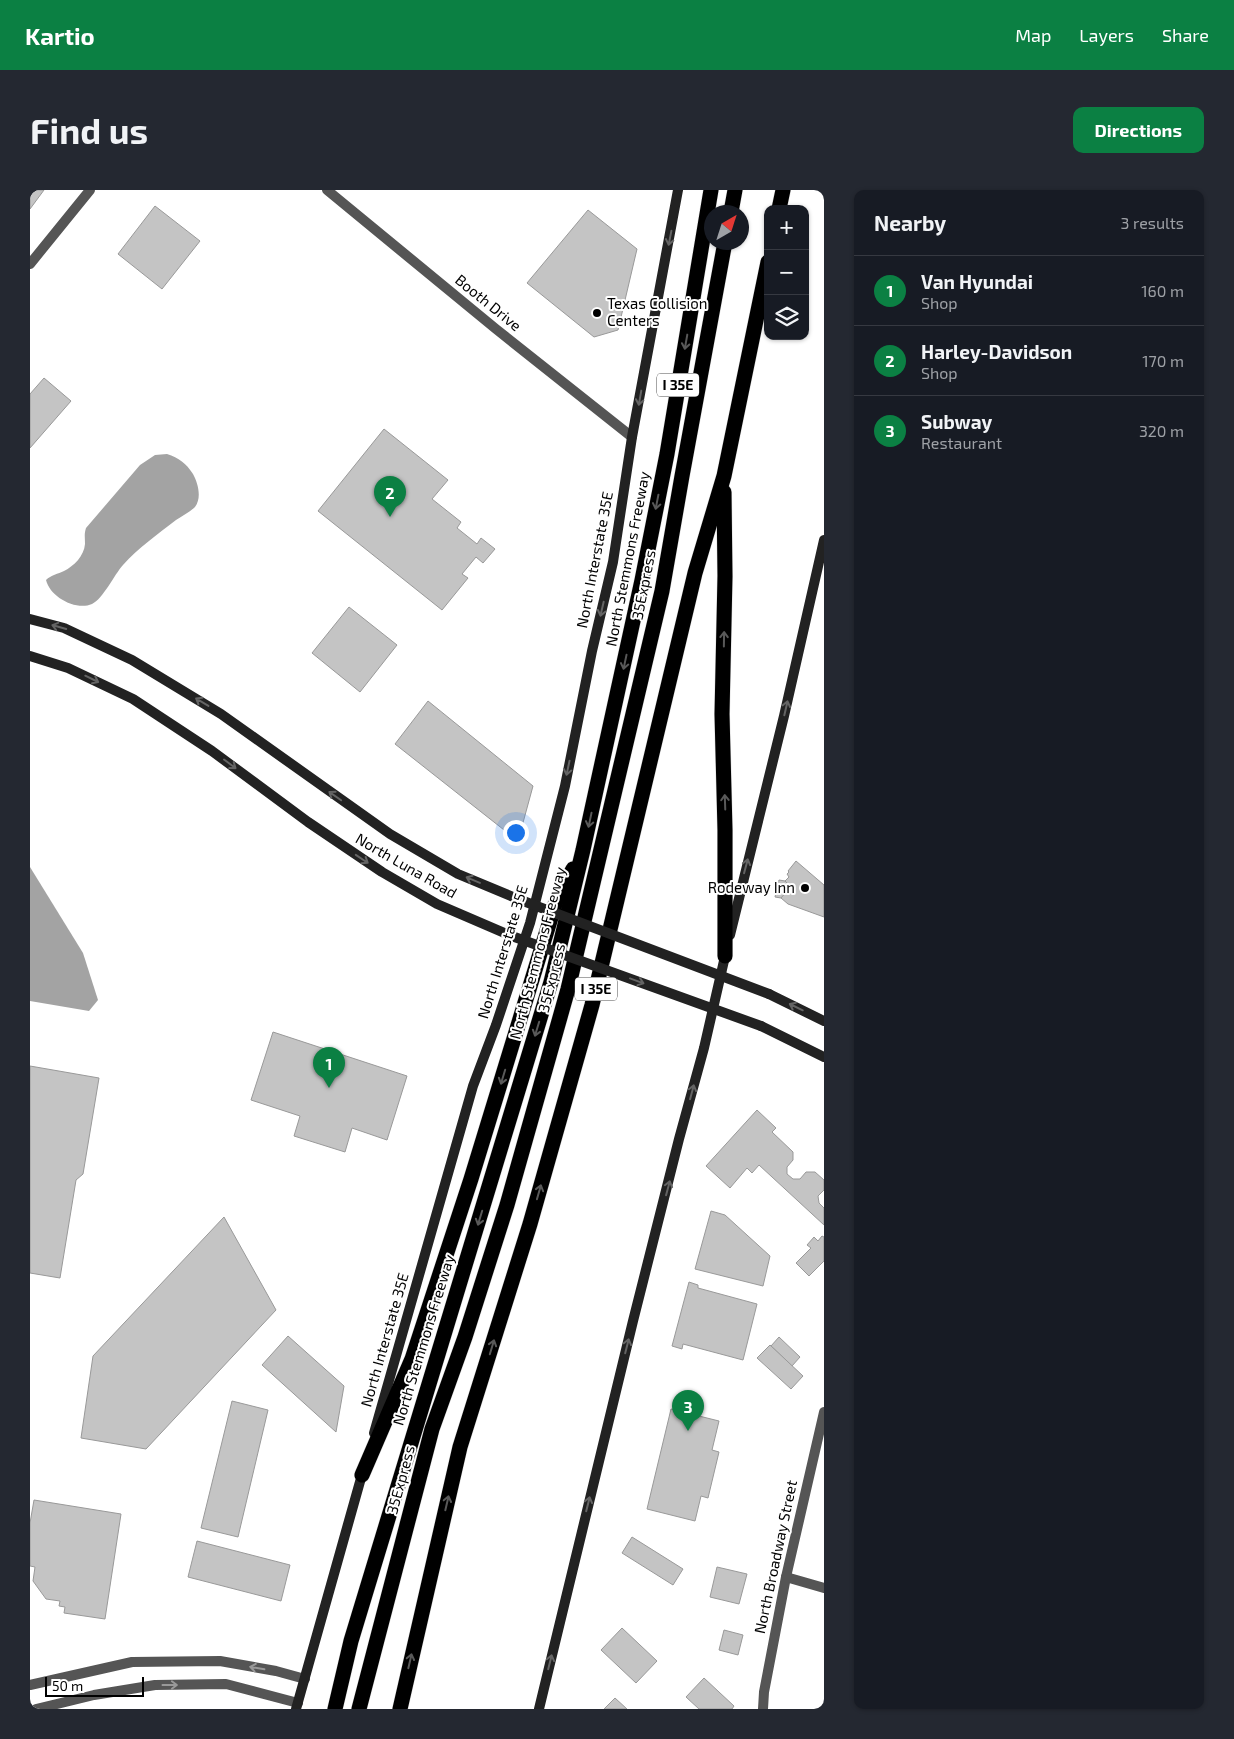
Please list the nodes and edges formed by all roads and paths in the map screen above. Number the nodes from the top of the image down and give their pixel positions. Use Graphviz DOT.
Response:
graph roads {
  1 [pos="90,190"];
  2 [pos="327,190"];
  3 [pos="678,190"];
  4 [pos="711,190"];
  5 [pos="735,190"];
  6 [pos="783,190"];
  7 [pos="732,205"];
  8 [pos="780,205"];
  9 [pos="724,250"];
  10 [pos="30,264"];
  11 [pos="764,281"];
  12 [pos="632,437"];
  13 [pos="724,476"];
  14 [pos="824,540"];
  15 [pos="30,619"];
  16 [pos="30,656"];
  17 [pos="584,850"];
  18 [pos="725,956"];
  19 [pos="824,1020"];
  20 [pos="824,1056"];
  21 [pos="824,1412"];
  22 [pos="362,1475"];
  23 [pos="786,1577"];
  24 [pos="824,1588"];
  25 [pos="304,1679"];
  26 [pos="30,1685"];
  27 [pos="297,1706"];
  28 [pos="36,1709"];
  29 [pos="335,1709"];
  30 [pos="359,1709"];
  31 [pos="400,1709"];
  32 [pos="539,1709"];
  33 [pos="763,1709"];
  1 -- 10 [label="street"];
  2 -- 12 [label="street, Booth Drive"];
  3 -- 12 [label="main road, North Interstate 35E, one-way"];
  4 -- 17 [label="highway, North Stemmons Freeway / I 35E, one-way"];
  5 -- 7 [label="highway"];
  6 -- 8 [label="highway"];
  9 -- 30 [label="highway, 35Express"];
  11 -- 13 [label="highway, I 35E"];
  12 -- 22 [label="main road, North Interstate 35E, one-way"];
  18 -- 13 [label="highway, one-way"];
  31 -- 13 [label="highway, I 35E, one-way"];
  18 -- 14 [label="main road, one-way"];
  19 -- 15 [label="main road, North Luna Road, one-way, bridge"];
  16 -- 20 [label="main road, North Luna Road, one-way, bridge"];
  17 -- 22 [label="highway, one-way"];
  17 -- 29 [label="highway, North Stemmons Freeway / I 35E, one-way"];
  32 -- 18 [label="main road, one-way"];
  21 -- 23 [label="street, North Broadway Street"];
  22 -- 25 [label="main road, North Interstate 35E"];
  23 -- 24 [label="street"];
  23 -- 33 [label="street, North Broadway Street"];
  25 -- 26 [label="street, one-way"];
  25 -- 27 [label="main road, North Interstate 35E"];
  28 -- 27 [label="street, one-way"];
}
